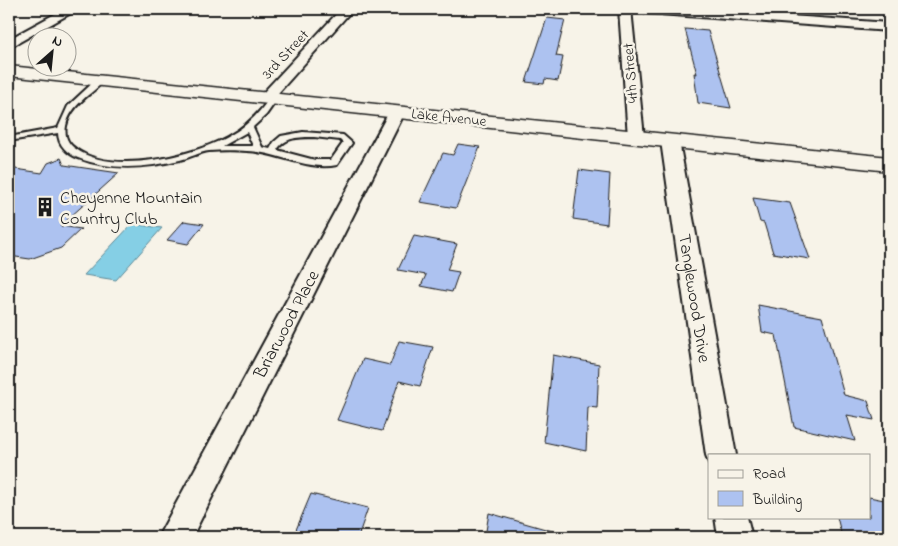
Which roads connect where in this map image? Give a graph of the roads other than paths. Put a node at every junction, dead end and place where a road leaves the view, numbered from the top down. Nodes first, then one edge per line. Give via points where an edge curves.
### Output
1 (72, 9) edge
2 (347, 9) edge
3 (624, 9) edge
4 (646, 9) edge
5 (803, 9) edge
6 (811, 21) junction
7 (889, 27) edge
8 (9, 44) edge
9 (9, 71) edge
10 (101, 80) junction
11 (270, 98) junction
12 (397, 112) junction
13 (249, 127) junction
14 (61, 130) junction
15 (636, 137) junction
16 (9, 139) edge
17 (670, 141) junction
18 (206, 149) junction
19 (259, 149) junction
20 (272, 152) junction
21 (889, 164) edge
22 (721, 454) edge
23 (731, 518) edge
24 (175, 537) edge
25 (734, 537) edge

1 - 8 street
2 - 11 street, 3rd Street
3 - 15 street, 4th Street
4 - 6 street
5 - 6 street
6 - 7 street
9 - 10 main road, Lake Avenue
10 - 11 main road, Lake Avenue
10 - 14 lane via 68,112
11 - 12 main road, Lake Avenue
11 - 13 lane via 266,111
12 - 15 main road, Lake Avenue
12 - 24 street, Briarwood Place
13 - 18 lane
13 - 19 lane
14 - 16 lane
14 - 18 lane via 62,142 67,148 100,162 144,163
15 - 17 main road, Lake Avenue
17 - 21 main road, Lake Avenue
17 - 22 street, Tanglewood Drive
18 - 19 lane
19 - 20 lane
20 - 20 lane via 325,164 334,163 348,143 343,138 296,134 287,137
23 - 25 street

